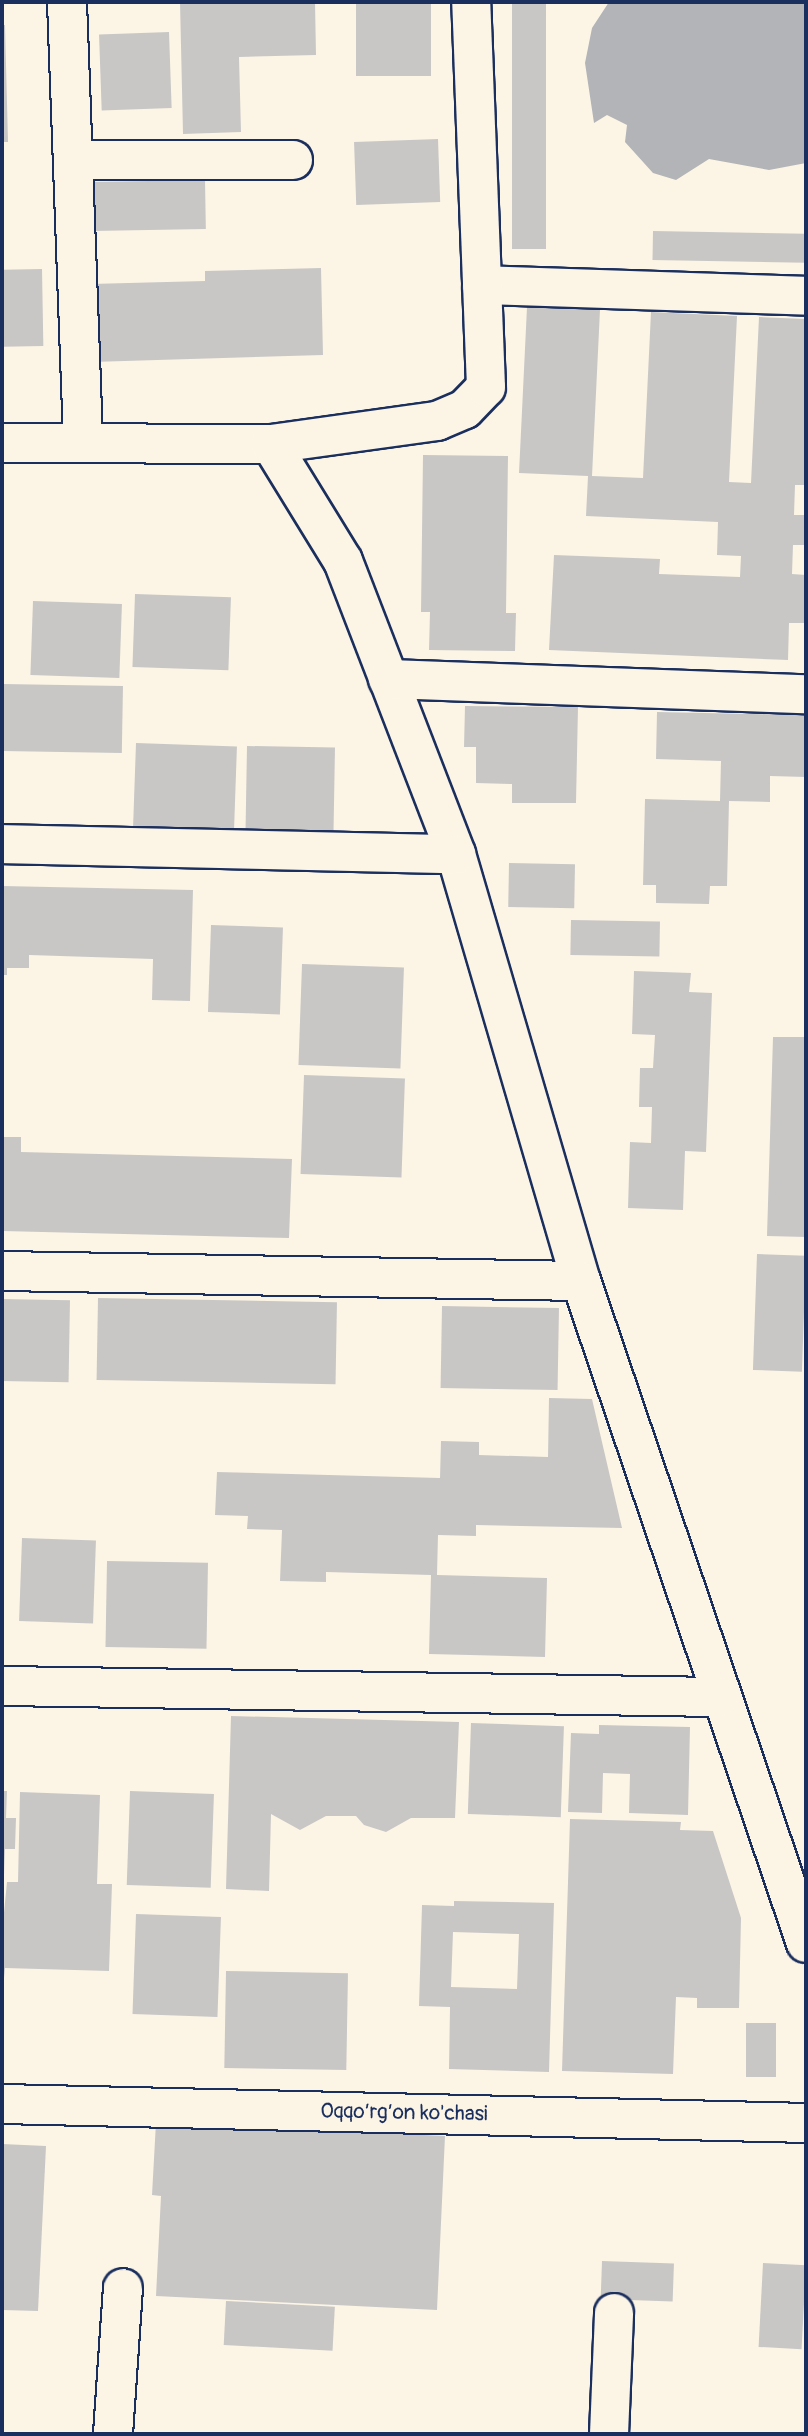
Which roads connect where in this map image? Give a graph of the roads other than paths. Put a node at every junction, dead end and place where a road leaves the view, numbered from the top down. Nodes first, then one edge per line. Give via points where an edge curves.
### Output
1 (67, 2) edge
2 (471, 2) edge
3 (73, 160) junction
4 (293, 160) dead end
5 (482, 285) junction
6 (806, 296) edge
7 (83, 442) junction
8 (2, 443) edge
9 (271, 444) junction
10 (388, 679) junction
11 (806, 694) edge
12 (2, 844) edge
13 (456, 854) junction
14 (2, 1271) edge
15 (581, 1281) junction
16 (2, 1686) edge
17 (719, 1697) junction
18 (806, 1943) edge
19 (2, 2104) edge
20 (806, 2123) edge
21 (123, 2288) dead end
22 (614, 2313) dead end
23 (113, 2434) edge
24 (609, 2434) edge

1 - 3 street
2 - 5 street
3 - 4 street
3 - 7 street
5 - 6 street
5 - 9 street via 486,387 465,409 437,421
7 - 8 street
7 - 9 street
9 - 10 street via 343,561
10 - 11 street
10 - 13 street
12 - 13 street
13 - 15 street
14 - 15 street
15 - 17 street
16 - 17 street
17 - 18 street
19 - 20 street, Oqqo’rg’on ko'chasi
21 - 23 street
22 - 24 street

